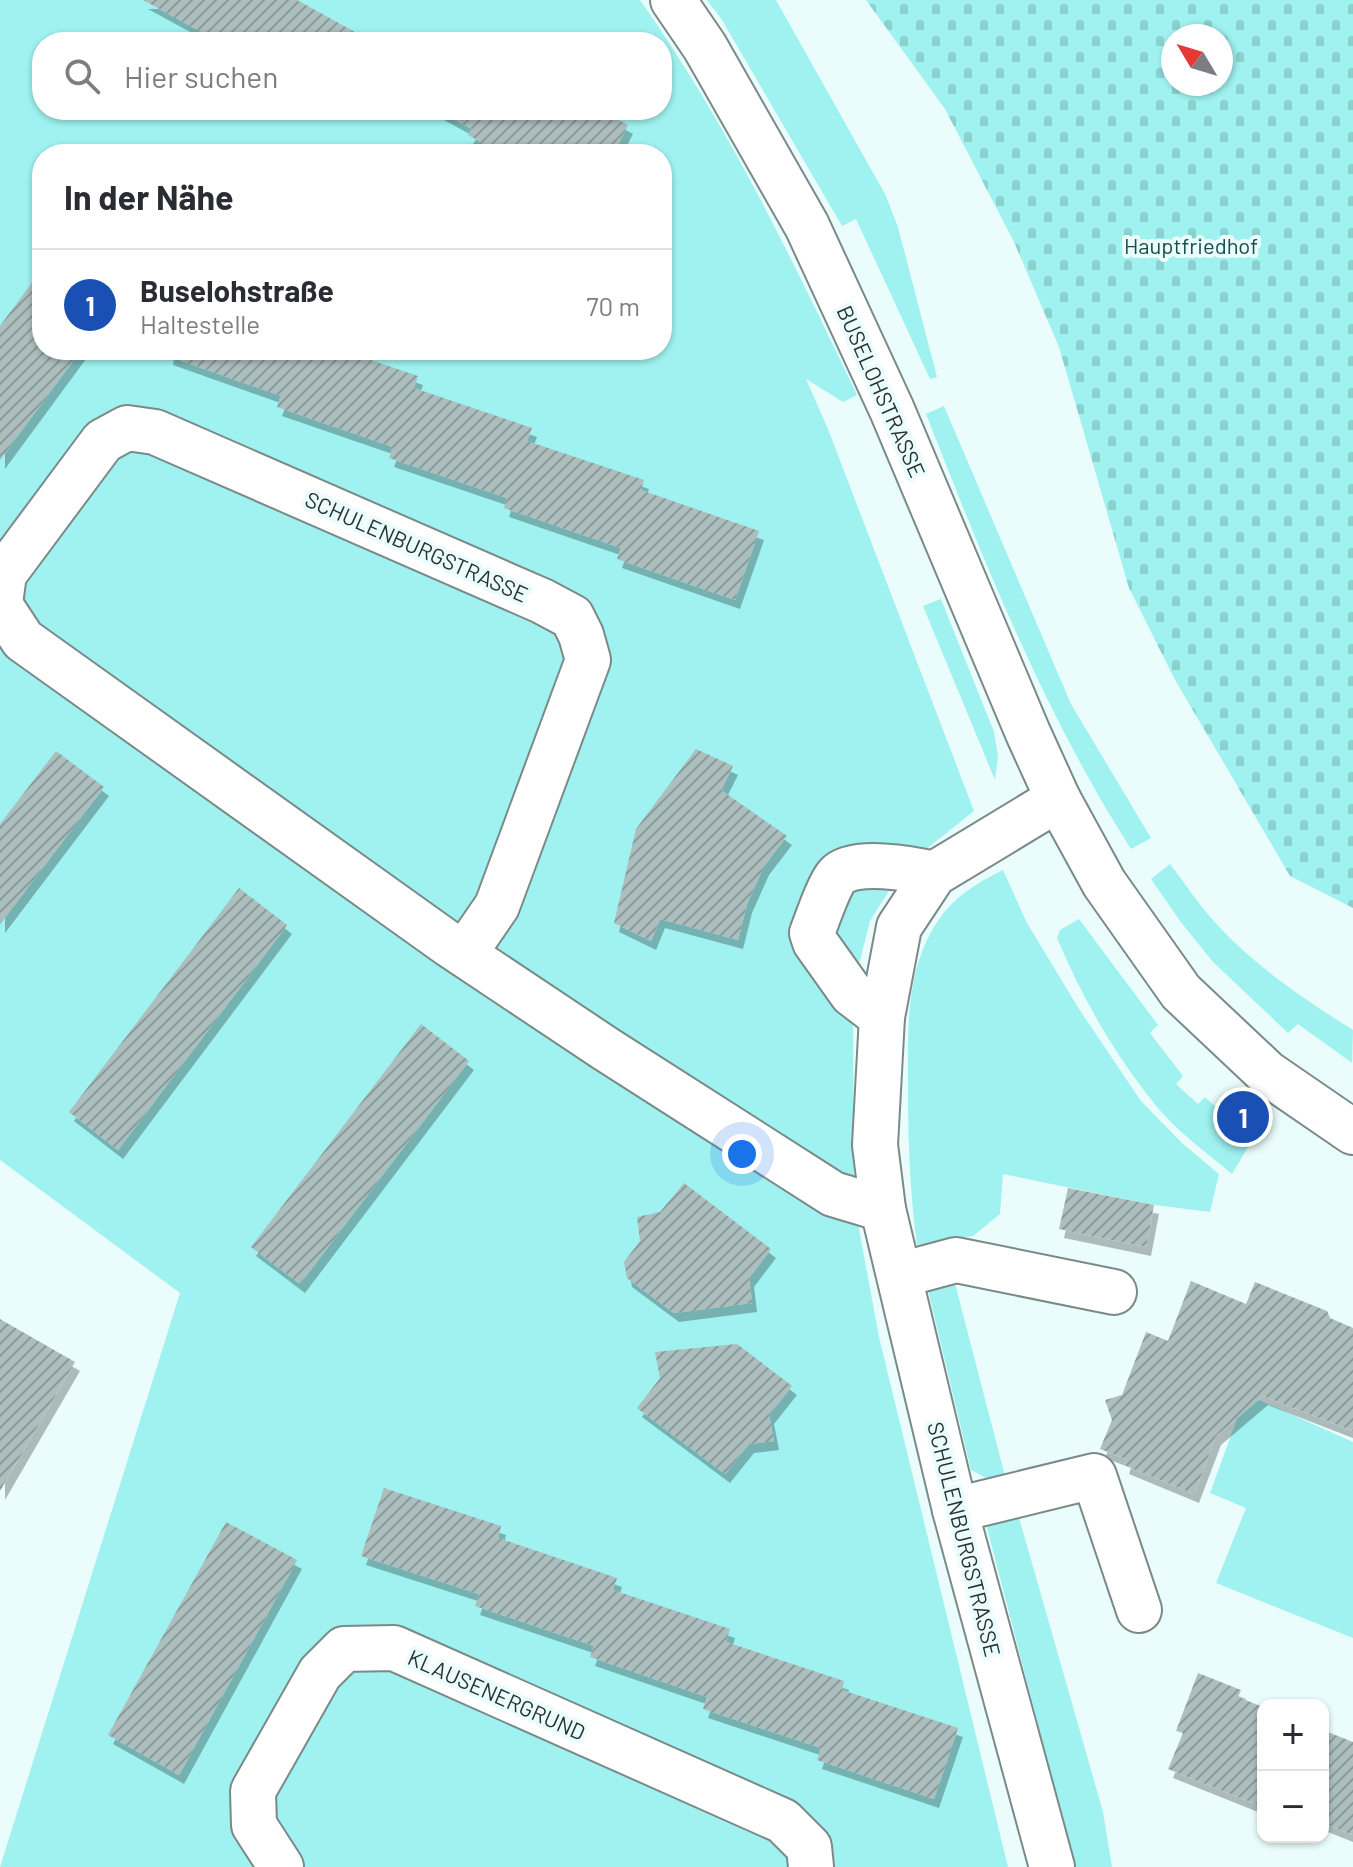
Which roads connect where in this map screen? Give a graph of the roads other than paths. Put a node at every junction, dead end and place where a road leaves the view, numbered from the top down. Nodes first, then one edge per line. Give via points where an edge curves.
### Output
1 (673, 0) edge
2 (0, 604) edge
3 (1058, 799) junction
4 (934, 874) junction
5 (464, 954) junction
6 (882, 1017) junction
7 (1353, 1132) edge
8 (883, 1209) junction
9 (900, 1275) junction
10 (1114, 1292) dead end
11 (955, 1510) junction
12 (1139, 1610) dead end
13 (281, 1867) edge
14 (811, 1867) edge
15 (1052, 1867) edge

1 - 3 street, BUSELOHSTRASSE via 807,226 892,410
2 - 5 street, SCHULENBURGSTRASSE via 23,640
2 - 5 street, SCHULENBURGSTRASSE via 4,574 103,441 127,428 155,432 572,617 588,660 497,906
3 - 4 street, SCHULENBURGSTRASSE
3 - 7 street, BUSELOHSTRASSE via 1104,883 1181,992 1267,1073
4 - 6 street, SCHULENBURGSTRASSE via 899,927
4 - 6 street via 904,867 849,868 837,876 812,933 852,994
5 - 8 street, SCHULENBURGSTRASSE via 833,1194
6 - 8 street, SCHULENBURGSTRASSE via 875,1145
8 - 9 street, SCHULENBURGSTRASSE
9 - 10 street via 956,1260
9 - 11 street, SCHULENBURGSTRASSE
11 - 12 street via 1094,1476
11 - 15 street, SCHULENBURGSTRASSE
13 - 14 street, KLAUSENERGRUND via 254,1825 253,1791 320,1673 344,1649 394,1648 783,1821 809,1847

